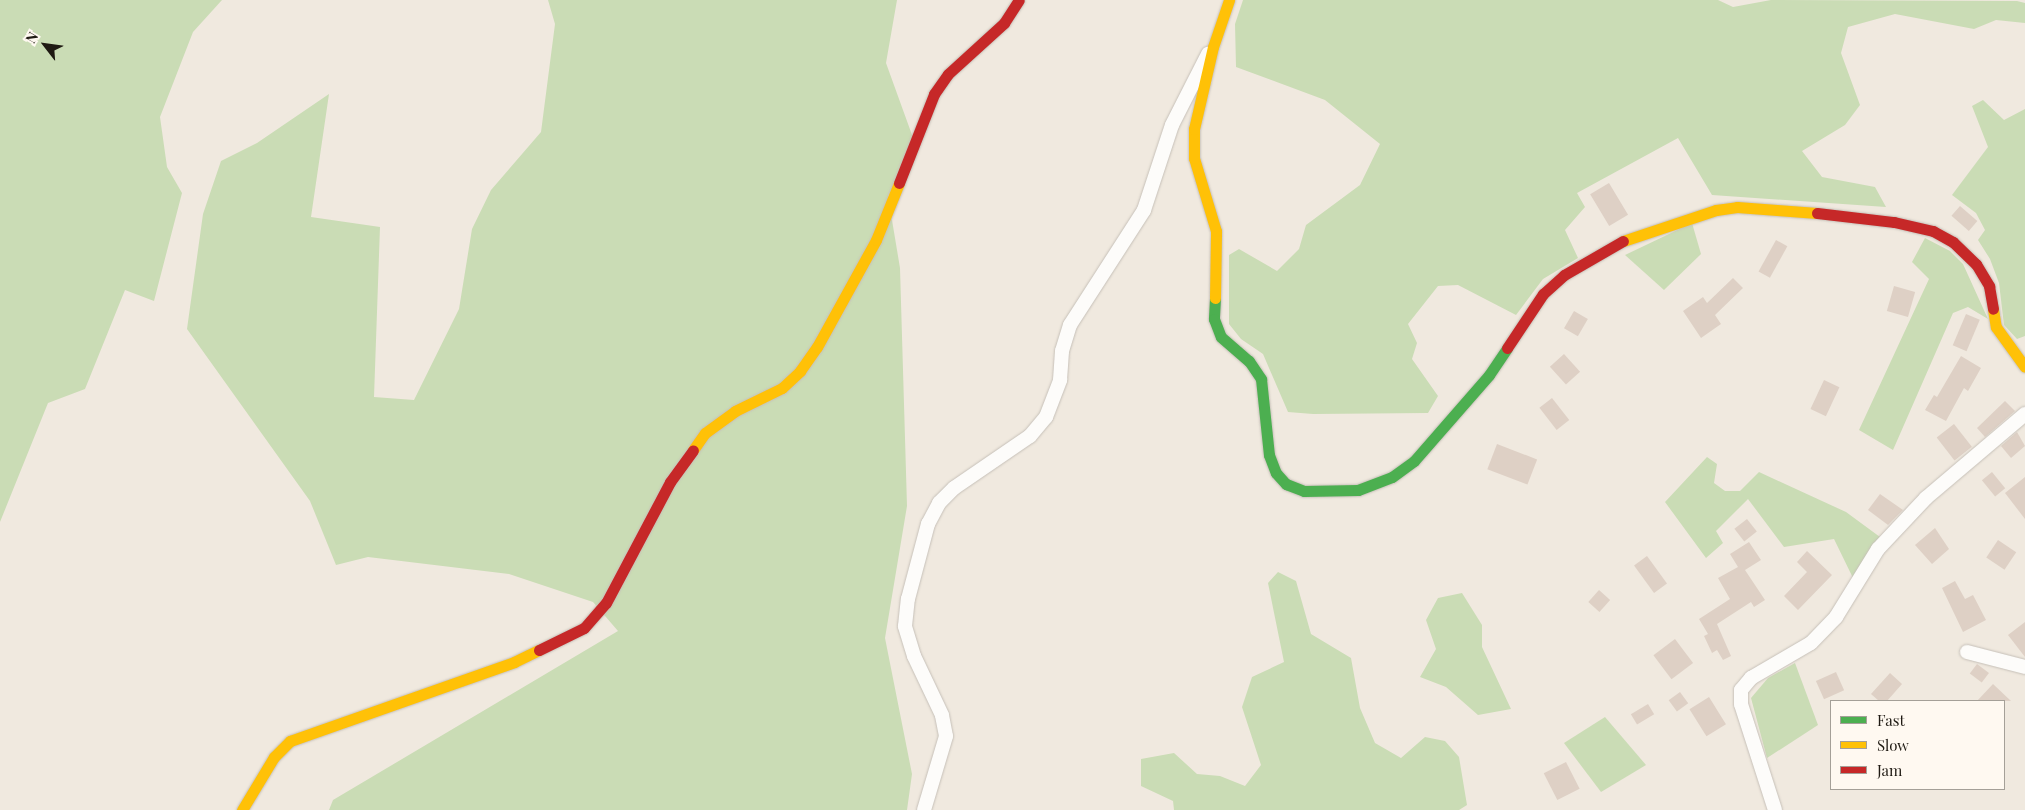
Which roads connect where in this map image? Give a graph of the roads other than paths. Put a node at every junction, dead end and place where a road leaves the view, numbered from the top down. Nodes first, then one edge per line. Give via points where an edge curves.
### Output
1 (1019, 0) edge
2 (1229, 0) edge
3 (1213, 47) junction
4 (2025, 367) edge
5 (2025, 414) edge
6 (1967, 652) dead end
7 (2025, 666) edge
8 (242, 810) edge
9 (924, 810) edge
10 (1775, 810) edge

1 - 8 street via 1004,23 948,74 934,94 876,240 806,363 782,388 735,411 705,433 670,482 606,602 584,628 514,662 290,741 274,757
2 - 3 street
3 - 4 street via 1194,129 1194,158 1216,231 1214,318 1221,337 1250,361 1261,380 1269,455 1276,473 1286,484 1304,491 1358,490 1392,477 1414,461 1489,375 1543,294 1564,275 1626,238 1716,210 1737,207 1824,214 1894,222 1933,231 1953,242 1976,264 1989,286 1996,327
3 - 9 street via 1172,125 1144,210 1070,325 1062,351 1060,380 1046,417 1030,436 954,488 939,503 928,524 908,599 905,626 914,656 942,715 946,736
5 - 10 street via 1926,498 1878,548 1836,617 1810,644 1751,678 1742,690 1741,704
6 - 7 street

